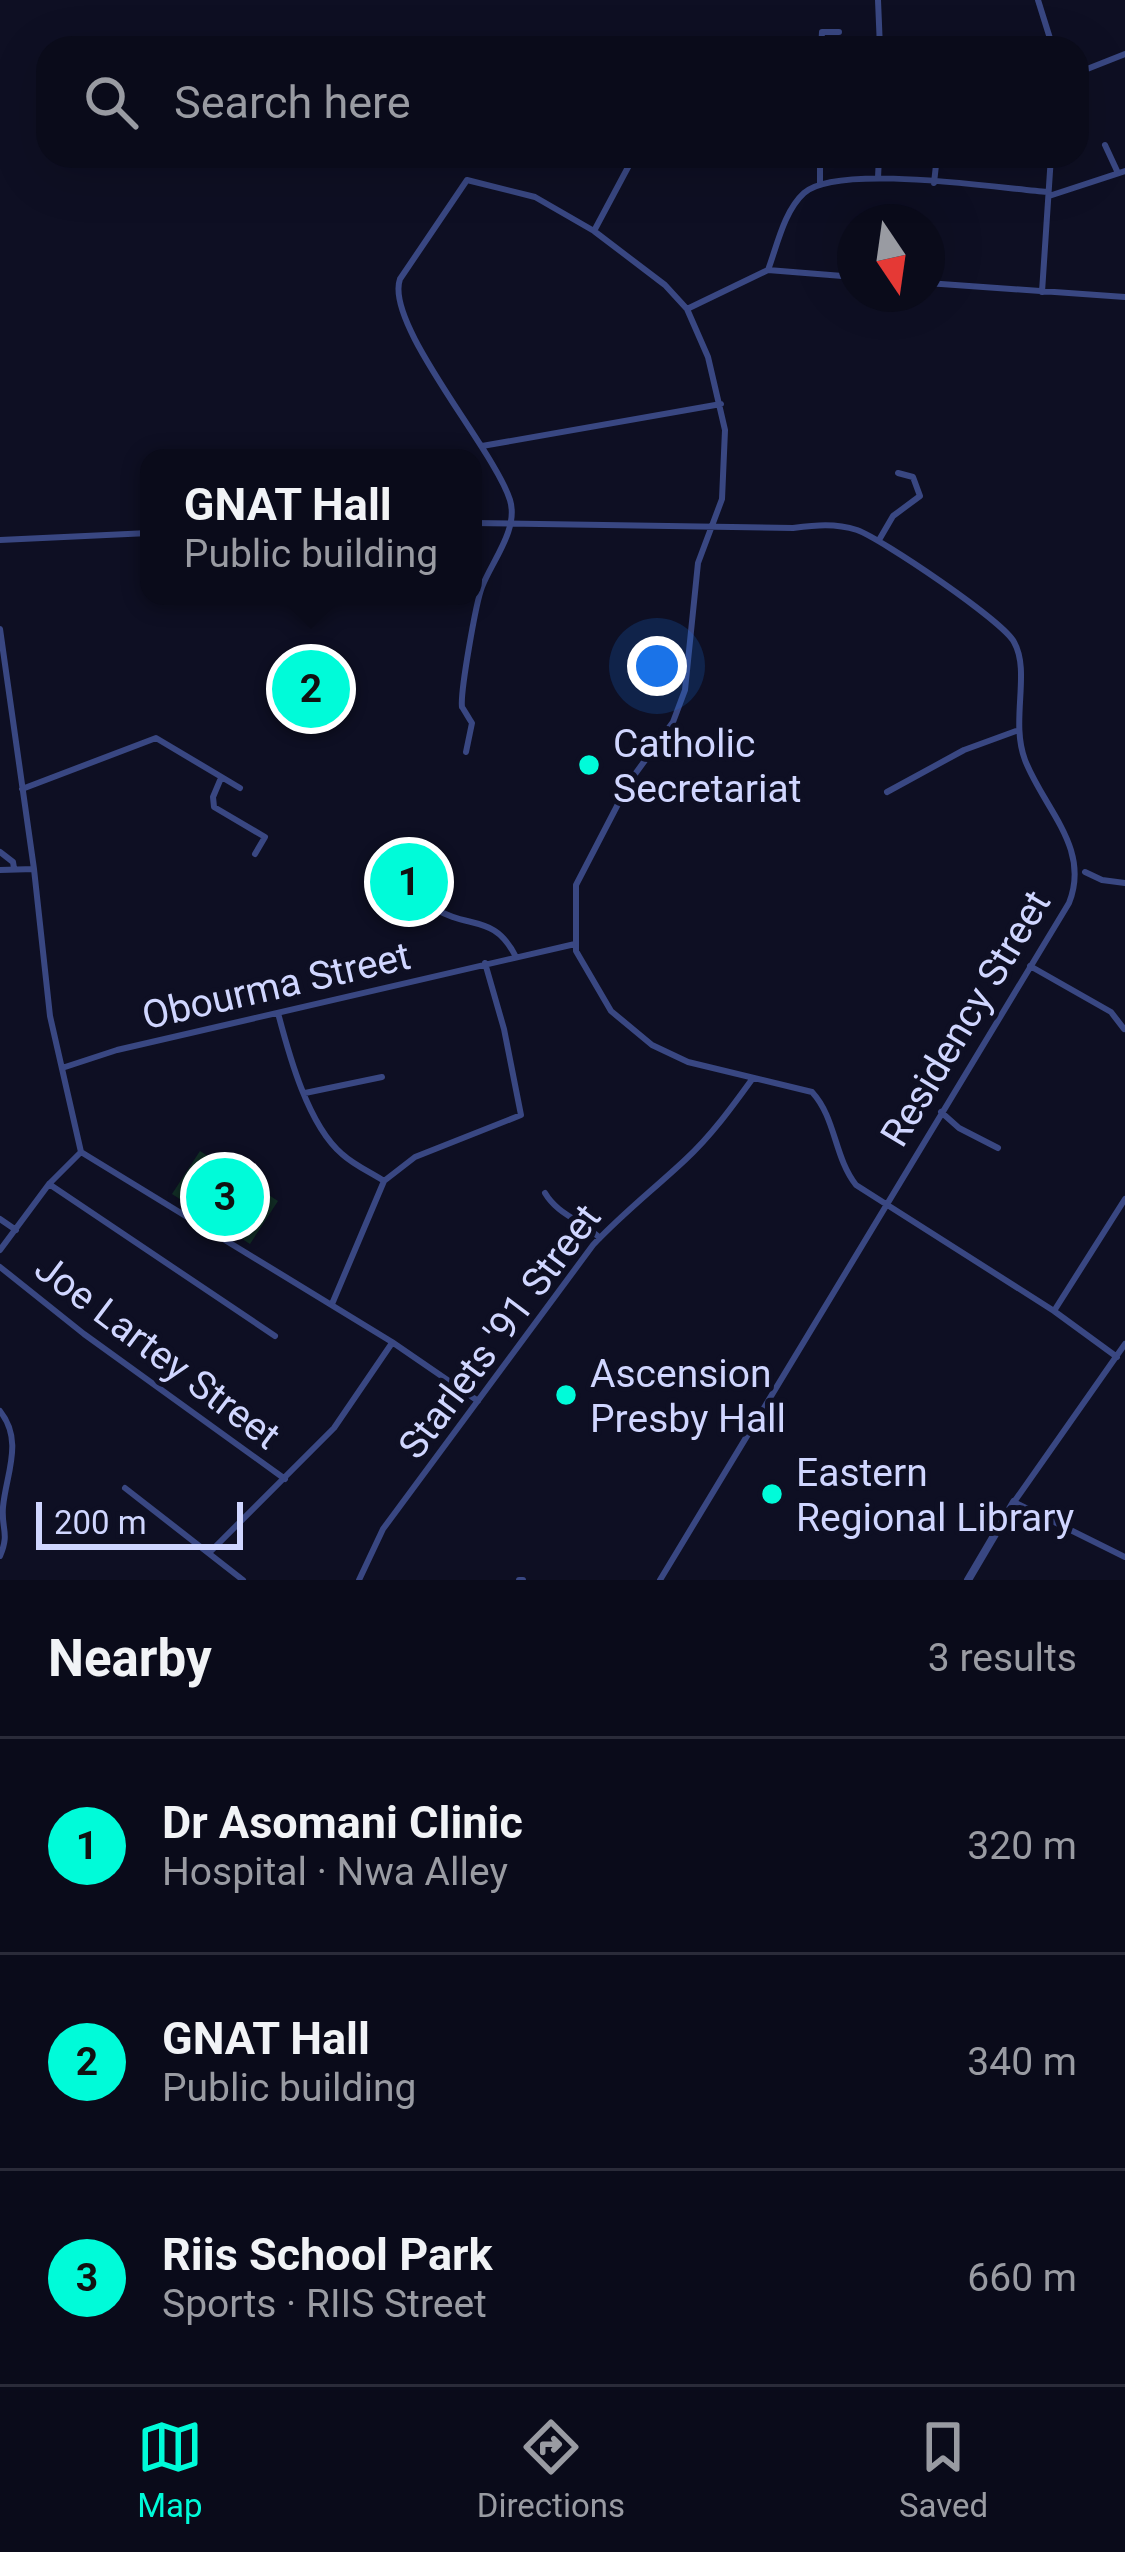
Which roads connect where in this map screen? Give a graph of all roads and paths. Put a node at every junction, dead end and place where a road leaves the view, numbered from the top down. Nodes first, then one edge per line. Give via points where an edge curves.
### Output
1 (878, 0) edge
2 (1038, 0) edge
3 (839, 32) dead end
4 (822, 36) edge
5 (880, 36) edge
6 (1049, 36) edge
7 (1125, 54) edge
8 (1089, 68) edge
9 (1105, 146) dead end
10 (628, 168) edge
11 (820, 168) edge
12 (878, 168) edge
13 (936, 168) edge
14 (1051, 168) edge
15 (1122, 172) edge
16 (878, 178) junction
17 (820, 183) junction
18 (934, 183) junction
19 (1048, 194) junction
20 (594, 231) junction
21 (768, 270) junction
22 (837, 276) edge
23 (945, 284) edge
24 (1042, 292) junction
25 (1125, 297) edge
26 (687, 310) junction
27 (721, 404) junction
28 (481, 446) junction
29 (898, 473) dead end
30 (512, 521) junction
31 (482, 523) edge
32 (713, 526) junction
33 (140, 532) edge
34 (0, 540) edge
35 (879, 541) junction
36 (482, 593) edge
37 (478, 605) edge
38 (0, 629) edge
39 (1016, 731) junction
40 (466, 752) dead end
41 (221, 778) junction
42 (240, 788) dead end
43 (22, 789) junction
44 (887, 792) dead end
45 (0, 852) edge
46 (255, 854) dead end
47 (14, 868) junction
48 (34, 869) junction
49 (0, 870) edge
50 (1085, 872) dead end
51 (1125, 884) edge
52 (434, 908) dead end
53 (575, 944) junction
54 (516, 957) junction
55 (485, 964) junction
56 (1030, 966) junction
57 (278, 1013) junction
58 (1124, 1029) edge
59 (62, 1068) junction
60 (382, 1077) dead end
61 (752, 1078) junction
62 (305, 1093) junction
63 (940, 1112) junction
64 (998, 1148) dead end
65 (82, 1152) junction
66 (384, 1181) junction
67 (49, 1184) junction
68 (545, 1193) dead end
69 (1125, 1199) edge
70 (885, 1202) junction
71 (0, 1219) edge
72 (16, 1230) junction
73 (600, 1238) junction
74 (0, 1250) edge
75 (0, 1267) edge
76 (332, 1304) junction
77 (1054, 1311) junction
78 (274, 1336) dead end
79 (392, 1342) junction
80 (1125, 1344) edge
81 (1117, 1357) junction
82 (478, 1401) junction
83 (0, 1411) edge
84 (285, 1478) junction
85 (125, 1488) dead end
86 (1014, 1502) junction
87 (210, 1552) junction
88 (0, 1556) edge
89 (1125, 1558) edge
90 (243, 1580) edge
91 (359, 1580) edge
92 (660, 1580) edge
93 (968, 1580) edge

1 - 5 street
2 - 6 street
3 - 4 street
7 - 8 street
9 - 15 street
10 - 20 street
11 - 17 street
12 - 16 street
13 - 18 street
14 - 19 street
15 - 19 street
16 - 17 street
16 - 18 street
17 - 21 street via 789,215
18 - 19 street
19 - 24 street
20 - 26 street
20 - 28 street via 535,197 467,180 400,279 397,296 410,330
21 - 22 street
21 - 26 street
23 - 24 street
24 - 25 street
26 - 27 street
27 - 28 street
27 - 32 street via 722,499
28 - 30 street via 509,498
29 - 35 street via 913,477 920,496 893,516
30 - 31 street, Residency Street
30 - 32 street, Residency Street
30 - 36 street
32 - 35 street, Residency Street via 827,524
32 - 53 street via 696,573 685,690 576,885
33 - 34 street
35 - 39 street, Residency Street via 1015,643
37 - 40 street via 462,707 472,723
38 - 43 street
39 - 44 street
39 - 56 street, Residency Street via 1071,844 1077,882
41 - 42 street
41 - 43 street via 155,738
41 - 46 street via 214,807 265,837
43 - 48 street
45 - 47 street
47 - 48 street
47 - 49 street
48 - 59 street
50 - 51 street
52 - 54 street via 491,926
53 - 54 street, Obourma Street
53 - 61 street via 611,1011 652,1045
54 - 55 street, Obourma Street
55 - 57 street, Obourma Street
55 - 66 street via 521,1115 415,1157
56 - 58 street via 1111,1012
56 - 63 street, Residency Street
57 - 59 street, Obourma Street
57 - 62 street
59 - 65 street
60 - 62 street
61 - 70 street via 817,1096 843,1169
61 - 73 street, Starlets '91 Street via 687,1159
62 - 66 street via 329,1140
63 - 64 street
63 - 70 street, Residency Street
65 - 67 street
65 - 76 street
66 - 76 street
67 - 72 street
67 - 78 street
68 - 73 street via 555,1210
69 - 77 street
70 - 77 street
70 - 92 street, Residency Street
71 - 72 street
72 - 74 street
73 - 82 street, Starlets '91 Street
75 - 84 street, Joe Lartey Street
76 - 79 street
77 - 81 street
79 - 82 street
79 - 84 street via 334,1428
80 - 81 street
81 - 86 street
82 - 91 street, Starlets '91 Street via 383,1529
83 - 88 street via 9,1424 13,1472
84 - 87 street
85 - 87 street
86 - 89 street
86 - 93 street
87 - 90 street

